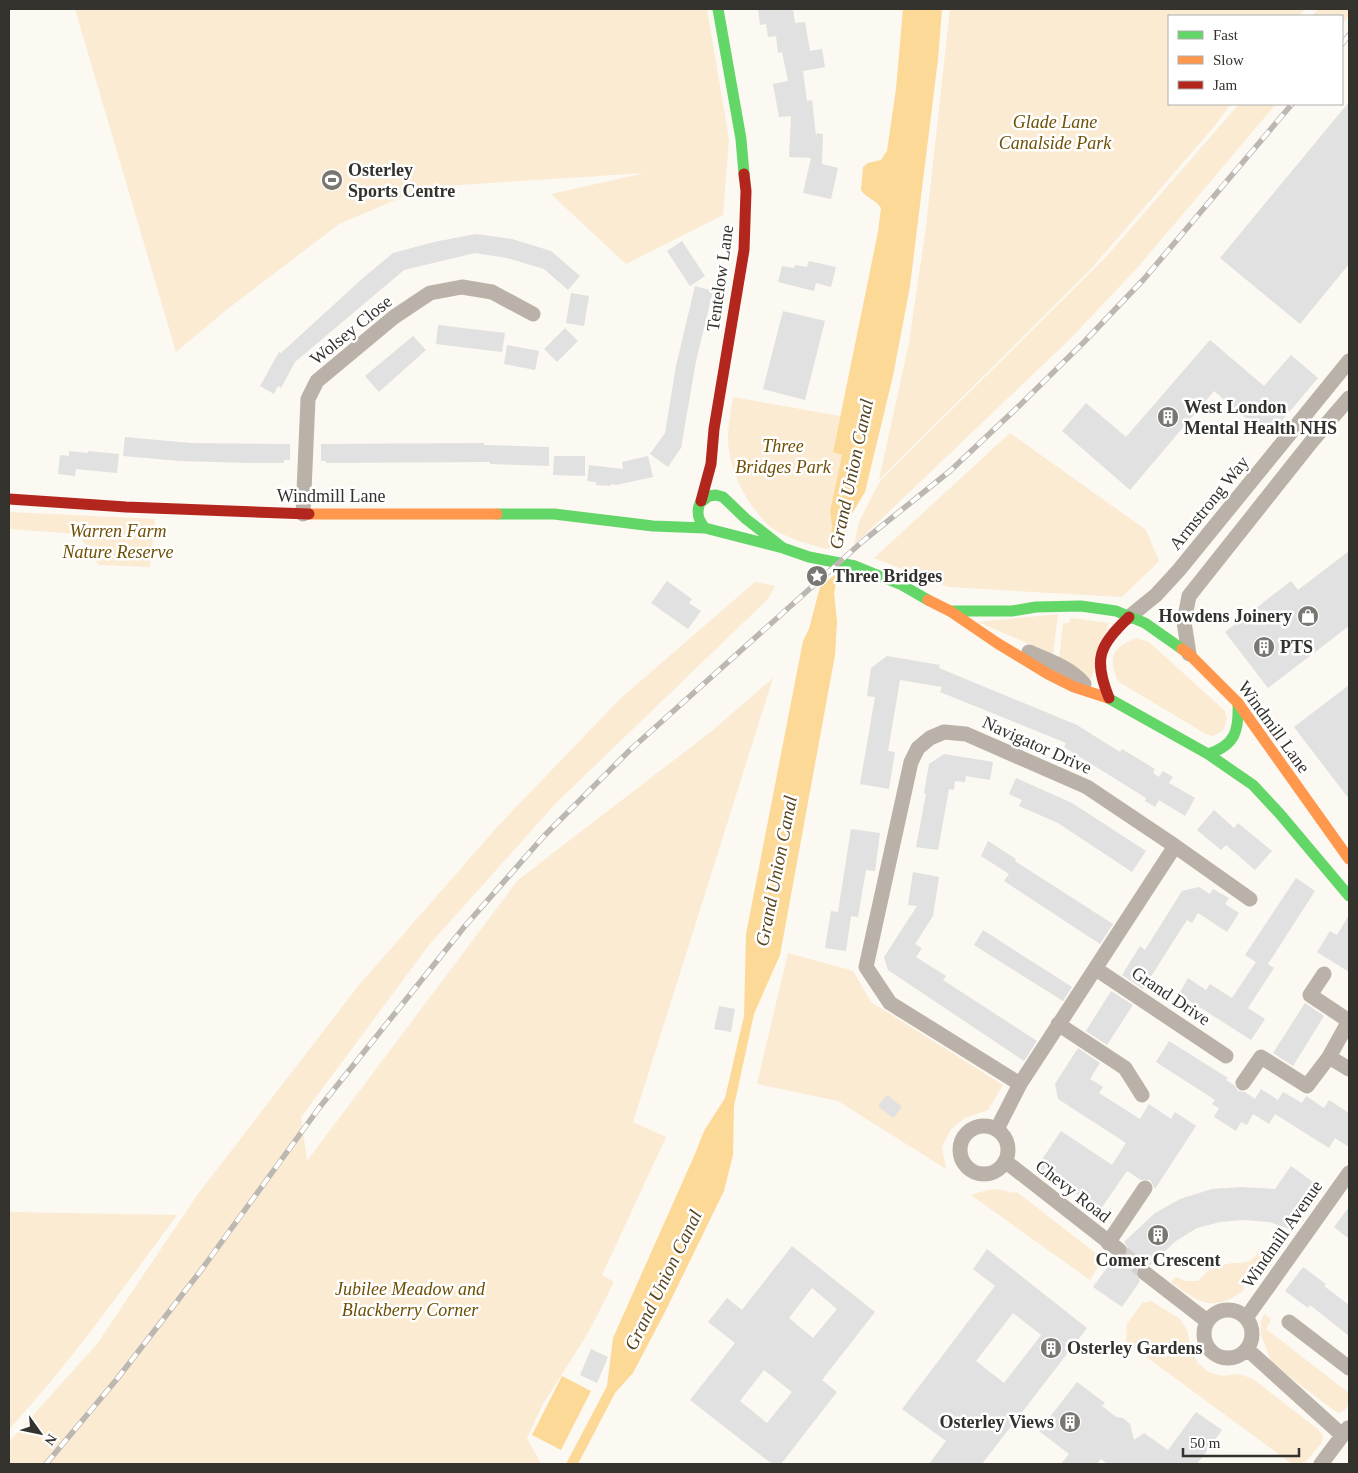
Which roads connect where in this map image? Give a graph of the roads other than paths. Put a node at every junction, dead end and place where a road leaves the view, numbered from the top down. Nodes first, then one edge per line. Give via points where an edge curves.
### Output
1 (718, 9) edge
2 (533, 314) dead end
3 (1349, 361) edge
4 (1349, 398) edge
5 (711, 464) junction
6 (9, 499) edge
7 (726, 500) junction
8 (691, 510) junction
9 (304, 514) junction
10 (653, 526) junction
11 (710, 529) junction
12 (783, 548) junction
13 (950, 611) junction
14 (1129, 617) junction
15 (997, 643) joint
16 (1189, 654) junction
17 (1090, 692) joint
18 (1109, 698) junction
19 (1238, 703) junction
20 (1208, 754) junction
21 (1176, 846) junction
22 (1349, 859) edge
23 (1349, 896) edge
24 (1250, 899) dead end
25 (1096, 968) junction
26 (1324, 974) dead end
27 (1058, 1024) junction
28 (1226, 1056) dead end
29 (1330, 1057) junction
30 (1349, 1069) edge
31 (1243, 1083) dead end
32 (1020, 1084) junction
33 (1142, 1095) dead end
34 (997, 1129) junction
35 (1005, 1161) junction
36 (1349, 1173) edge
37 (1145, 1188) dead end
38 (1145, 1273) tunnel mouth
39 (1246, 1318) junction
40 (1207, 1321) junction
41 (1289, 1322) dead end
42 (1247, 1349) junction
43 (1349, 1368) edge
44 (1346, 1431) edge
45 (1321, 1464) edge

1 - 5 main road, Tentelow Lane via 734,92 746,191 744,250
2 - 9 street, Wolsey Close via 492,292 462,286 430,293 394,316 318,381 308,399
3 - 14 street, Armstrong Way via 1179,570
4 - 16 street via 1189,596 1184,622
5 - 7 main road, Tentelow Lane
5 - 8 main road, Tentelow Lane
6 - 9 main road, Windmill Lane
7 - 8 main road via 709,496
7 - 11 main road via 732,512 730,520 723,528
7 - 12 main road, Windmill Lane
8 - 10 main road, Windmill Lane
8 - 11 main road
9 - 10 main road, Windmill Lane via 554,514
10 - 11 main road, Windmill Lane
11 - 12 main road, Windmill Lane
12 - 13 main road, Windmill Lane via 855,566 902,585
13 - 14 main road, Windmill Lane via 998,612 1081,606 1108,609
13 - 15 main road, Windmill Lane
14 - 16 main road, Windmill Lane via 1145,623
14 - 18 main road via 1111,634 1102,649 1103,684
15 - 17 street via 1017,646 1053,662 1078,677
16 - 19 main road, Windmill Lane
17 - 18 main road
18 - 20 main road
19 - 20 main road via 1239,721 1234,737 1228,746
19 - 22 main road, Windmill Lane
20 - 23 main road via 1253,785
21 - 24 street, Navigator Drive
21 - 25 street
21 - 32 street, Navigator Drive via 1087,787 966,734 944,732 918,748 910,762 866,967 890,1003
25 - 27 street
25 - 28 street, Grand Drive
26 - 29 street via 1310,995 1349,1020
27 - 32 street
27 - 33 street via 1125,1068
29 - 30 street
29 - 31 street via 1307,1086 1261,1057
32 - 34 street
34 - 35 street via 1008,1144
34 - 35 street via 979,1126 968,1132 962,1141 962,1157 970,1169 985,1174 997,1170
35 - 37 street, Chevy Road via 1114,1247
36 - 39 street, Windmill Avenue
38 - 40 street
39 - 40 street via 1240,1313 1223,1310
39 - 42 street via 1252,1332
40 - 42 street via 1203,1337 1213,1354 1228,1359
41 - 43 street
42 - 44 street
44 - 45 street

